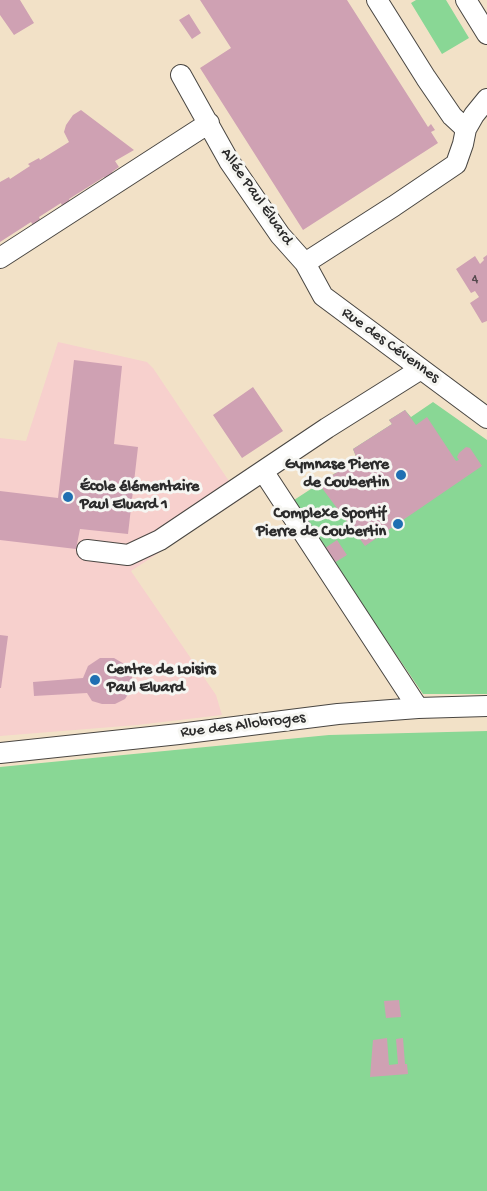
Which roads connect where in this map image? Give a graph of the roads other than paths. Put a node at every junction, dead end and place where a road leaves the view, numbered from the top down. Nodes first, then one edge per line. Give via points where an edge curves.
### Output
1 (377, 0) edge
2 (466, 0) edge
3 (487, 34) edge
4 (181, 75) dead end
5 (487, 99) edge
6 (209, 123) junction
7 (466, 129) junction
8 (0, 258) edge
9 (305, 263) junction
10 (421, 369) junction
11 (487, 418) edge
12 (263, 471) junction
13 (87, 550) dead end
14 (487, 706) edge
15 (418, 708) junction
16 (0, 753) edge

1 - 7 street via 452,116
2 - 3 street
4 - 6 street, Allée Paul Éluard
5 - 7 street
6 - 8 street
6 - 9 street, Allée Paul Éluard via 280,235
7 - 9 street via 456,164
9 - 10 street, Rue des Cévennes via 322,296
10 - 11 street, Rue des Cévennes
10 - 12 street
12 - 13 street via 160,540 128,555
12 - 15 street
14 - 15 street, Rue des Allobroges
15 - 16 street, Rue des Allobroges

